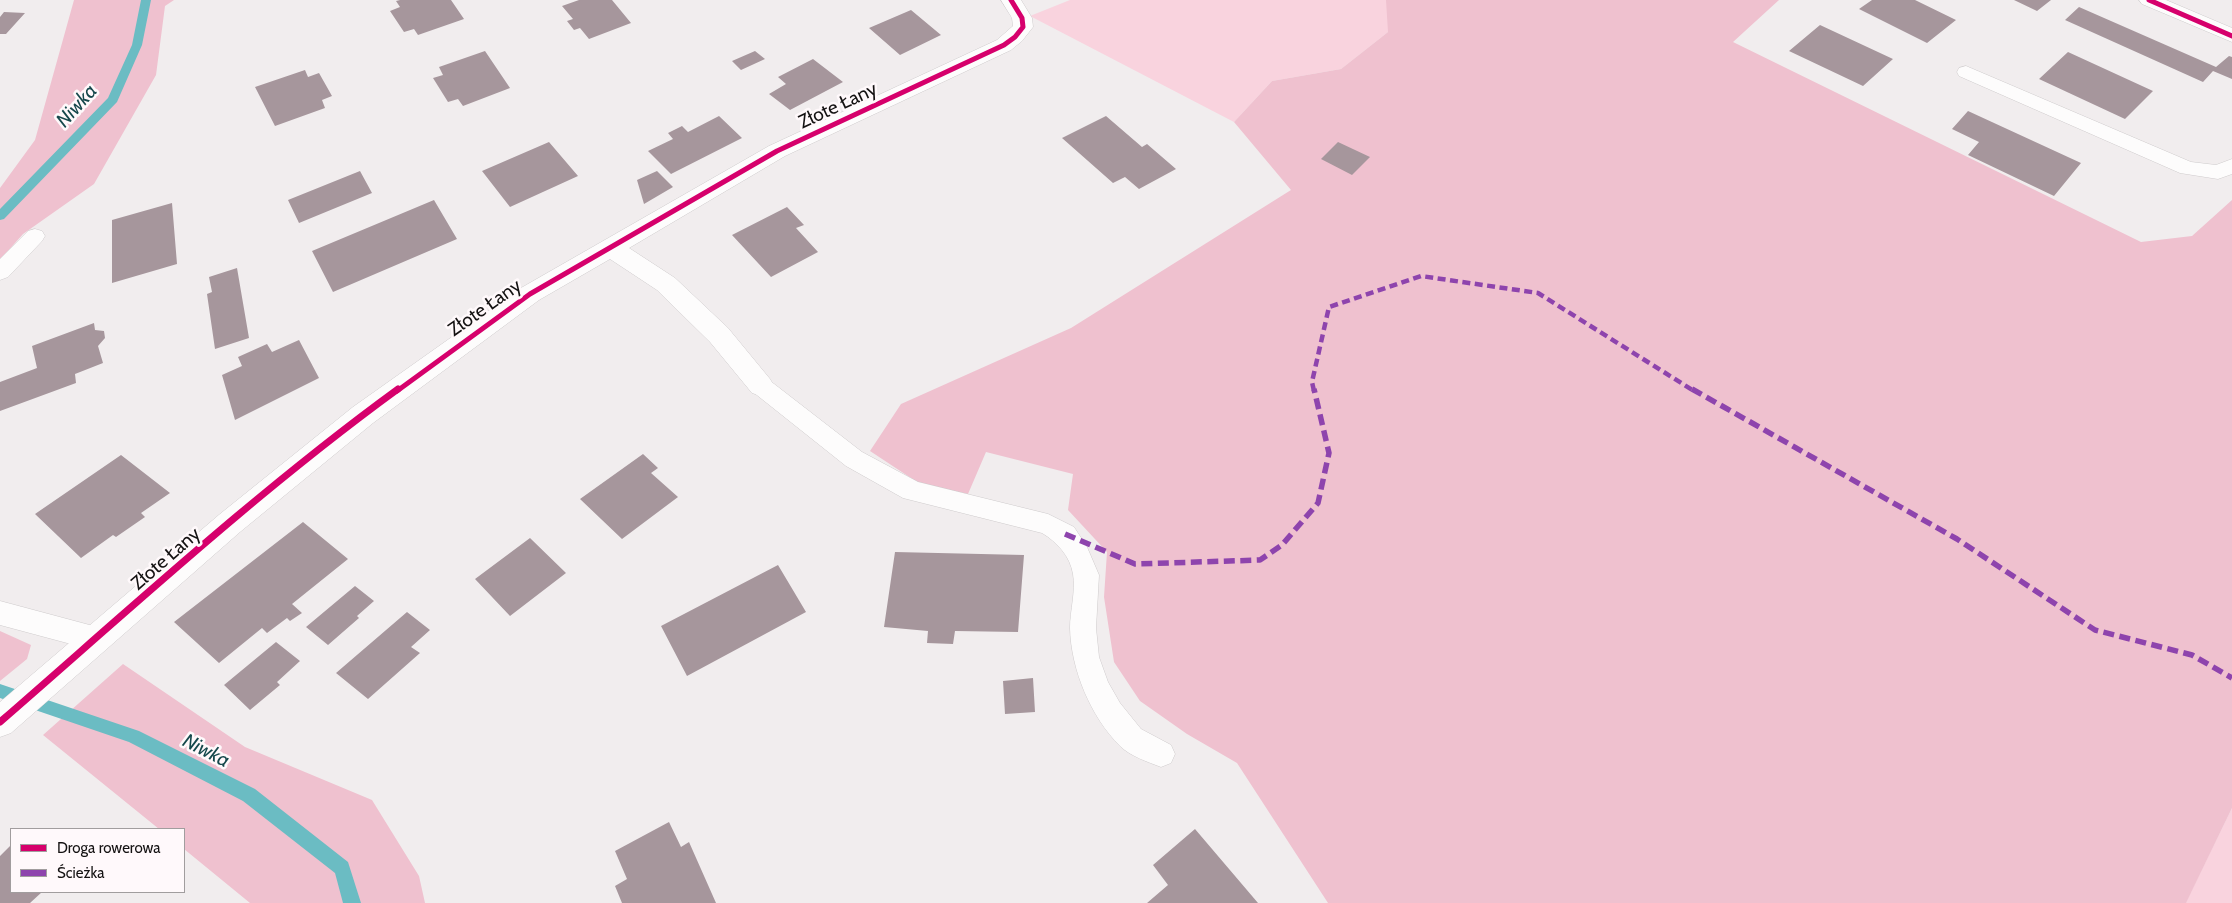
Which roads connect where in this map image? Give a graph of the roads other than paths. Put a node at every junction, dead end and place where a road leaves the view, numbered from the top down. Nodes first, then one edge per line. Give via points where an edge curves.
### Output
1 (1012, 0) edge
2 (2149, 0) edge
3 (2232, 36) edge
4 (1966, 72) dead end
5 (2232, 166) edge
6 (35, 236) dead end
7 (610, 247) junction
8 (0, 272) edge
9 (761, 386) joint
10 (0, 613) edge
11 (97, 639) junction
12 (0, 722) edge
13 (1161, 754) dead end

1 - 7 street, Złote Łany via 1023,27 1004,45 776,151
2 - 3 street
4 - 5 lane via 2187,168 2218,172
6 - 8 lane
7 - 9 street via 666,284 719,335
7 - 11 street, Złote Łany via 530,294 363,415 230,523
9 - 13 lane via 854,459 912,492 1048,524 1065,534 1086,575 1083,628 1086,657 1096,686 1110,712 1131,738
10 - 11 lane
11 - 12 street, Złote Łany

